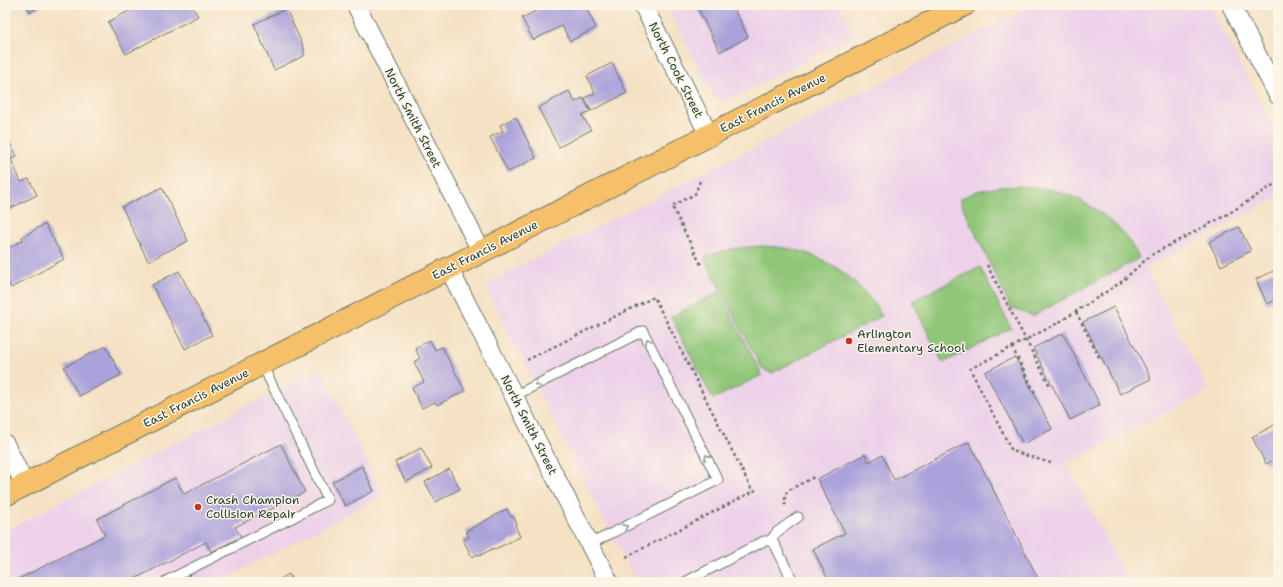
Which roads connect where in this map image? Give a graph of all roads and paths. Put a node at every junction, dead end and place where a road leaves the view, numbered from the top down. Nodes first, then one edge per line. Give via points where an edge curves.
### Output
1 (356, 5) edge
2 (643, 5) edge
3 (964, 5) edge
4 (1231, 5) edge
5 (1278, 94) edge
6 (709, 135) junction
7 (700, 181) dead end
8 (1278, 182) edge
9 (481, 251) junction
10 (987, 265) dead end
11 (702, 268) dead end
12 (449, 269) junction
13 (1076, 311) junction
14 (1026, 339) junction
15 (1012, 347) junction
16 (1102, 358) dead end
17 (262, 364) junction
18 (1052, 386) dead end
19 (1034, 394) dead end
20 (514, 396) junction
21 (5, 444) edge
22 (1051, 463) dead end
23 (816, 476) dead end
24 (25, 485) junction
25 (756, 490) dead end
26 (5, 495) edge
27 (798, 517) joint
28 (770, 541) junction
29 (590, 544) junction
30 (626, 557) dead end
31 (166, 582) edge
32 (609, 582) edge
33 (685, 582) edge
34 (793, 582) edge

1 - 9 street, North Smith Street
2 - 6 street, North Cook Street
3 - 6 main road, East Francis Avenue
4 - 5 street
6 - 9 main road, East Francis Avenue
7 - 11 path via 695,194 672,206
8 - 13 path via 1228,214 1151,255 1120,283
9 - 12 main road, East Francis Avenue
10 - 14 path
12 - 17 main road, East Francis Avenue
12 - 20 street, North Smith Street
13 - 14 path
13 - 16 path via 1100,359
14 - 15 path
14 - 18 path
15 - 19 path
15 - 22 path via 970,369 1012,451
17 - 24 main road, East Francis Avenue
17 - 31 lane via 328,500
20 - 29 street, North Smith Street
29 -> 20 lane via 718,480 643,331
21 - 24 street
23 - 27 path via 787,491 784,503
24 - 26 main road, East Francis Avenue
25 - 30 path
27 - 28 lane via 777,532
28 - 33 lane via 764,541
28 - 34 lane via 775,545
29 - 32 street, North Smith Street

